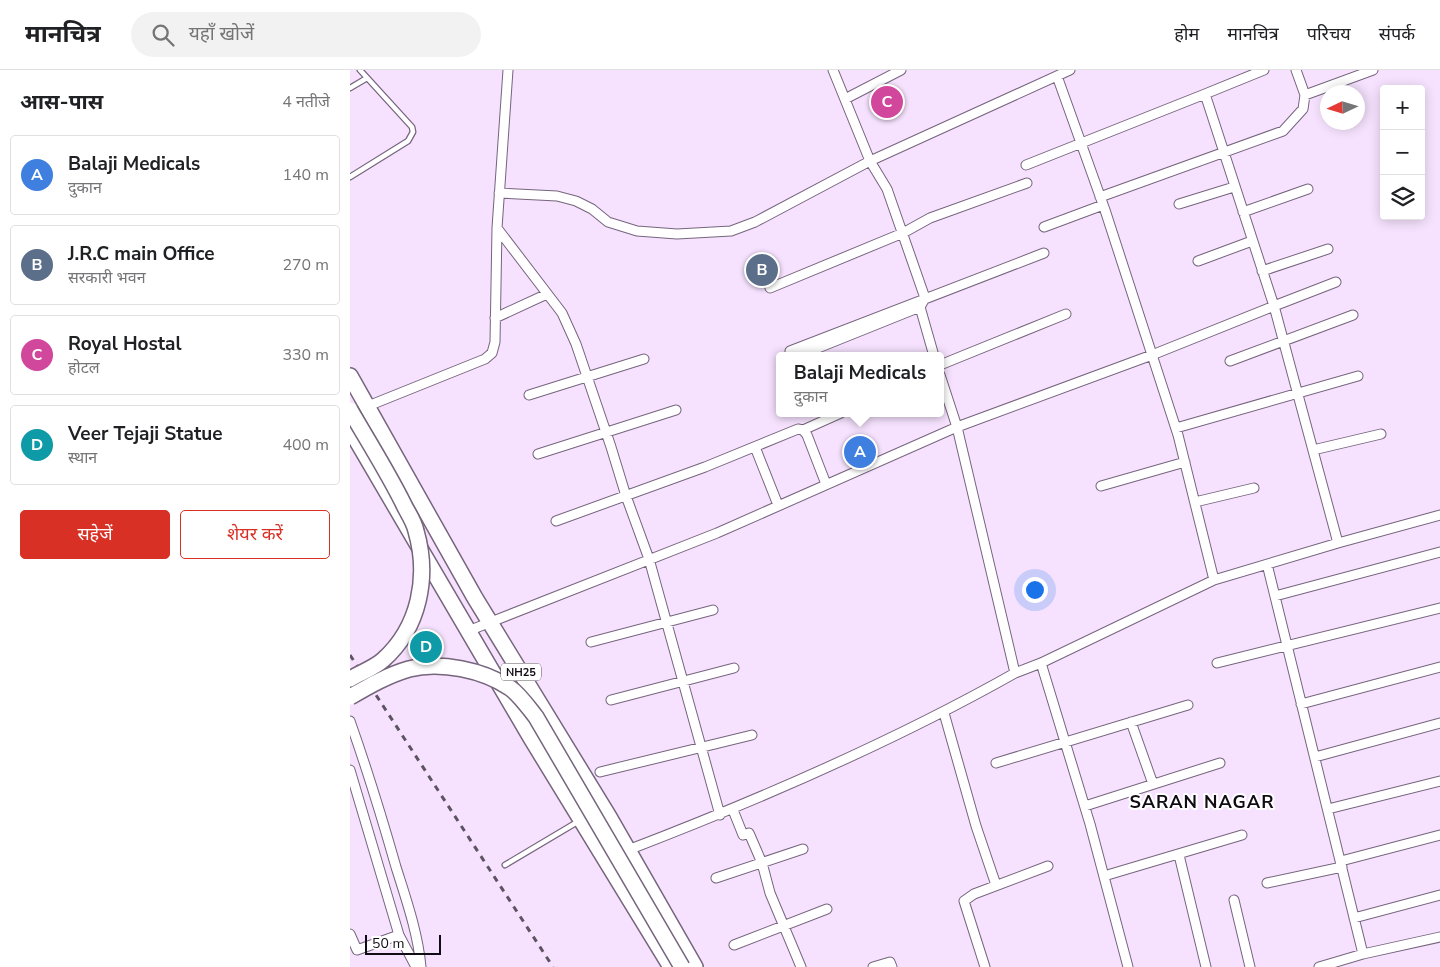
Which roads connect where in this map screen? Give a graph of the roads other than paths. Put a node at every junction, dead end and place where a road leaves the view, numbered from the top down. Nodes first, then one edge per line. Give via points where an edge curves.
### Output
1 (360, 70) edge
2 (508, 70) edge
3 (833, 70) edge
4 (901, 70) edge
5 (1070, 70) edge
6 (1264, 70) edge
7 (1296, 70) edge
8 (1373, 70) edge
9 (1057, 76) junction
10 (367, 78) junction
11 (350, 88) edge
12 (1205, 94) junction
13 (1305, 95) junction
14 (845, 99) junction
15 (1081, 144) junction
16 (1223, 152) junction
17 (870, 161) junction
18 (1026, 165) dead end
19 (350, 177) edge
20 (1028, 183) dead end
21 (1234, 186) junction
22 (1308, 189) dead end
23 (499, 193) junction
24 (1101, 201) junction
25 (1178, 204) dead end
26 (1243, 212) junction
27 (1044, 227) dead end
28 (497, 228) junction
29 (903, 235) junction
30 (1252, 241) junction
31 (1328, 249) dead end
32 (1044, 252) dead end
33 (1198, 261) dead end
34 (1262, 271) junction
35 (1336, 282) dead end
36 (771, 290) dead end
37 (547, 294) junction
38 (925, 298) junction
39 (1274, 306) junction
40 (920, 307) junction
41 (1066, 314) dead end
42 (1353, 316) dead end
43 (495, 318) junction
44 (1283, 342) junction
45 (796, 352) edge
46 (797, 352) edge
47 (933, 352) edge
48 (1152, 355) junction
49 (644, 359) dead end
50 (1230, 361) dead end
51 (944, 363) edge
52 (350, 376) edge
53 (1358, 376) dead end
54 (587, 377) junction
55 (944, 387) edge
56 (1298, 394) junction
57 (529, 395) dead end
58 (368, 406) junction
59 (350, 410) edge
60 (676, 410) dead end
61 (832, 417) edge
62 (957, 427) junction
63 (1176, 428) junction
64 (350, 429) edge
65 (804, 430) junction
66 (606, 433) junction
67 (1381, 434) dead end
68 (755, 447) junction
69 (1313, 450) junction
70 (538, 454) dead end
71 (1185, 462) junction
72 (826, 484) junction
73 (1101, 486) dead end
74 (1254, 488) dead end
75 (626, 496) junction
76 (1195, 502) junction
77 (778, 506) junction
78 (1440, 515) edge
79 (556, 521) dead end
80 (1338, 543) junction
81 (1440, 552) edge
82 (649, 559) junction
83 (1267, 564) junction
84 (1214, 580) junction
85 (1275, 596) junction
86 (1440, 608) edge
87 (713, 610) dead end
88 (668, 621) junction
89 (490, 622) junction
90 (468, 631) junction
91 (591, 642) dead end
92 (1287, 645) junction
93 (1041, 663) junction
94 (1217, 663) dead end
95 (1440, 667) edge
96 (734, 668) dead end
97 (1015, 673) junction
98 (350, 679) edge
99 (684, 681) junction
100 (350, 697) edge
101 (611, 700) dead end
102 (1301, 704) junction
103 (1188, 705) dead end
104 (944, 713) junction
105 (350, 721) edge
106 (1131, 722) junction
107 (1440, 723) edge
108 (752, 735) dead end
109 (1065, 741) junction
110 (701, 746) junction
111 (1315, 757) junction
112 (996, 763) dead end
113 (1220, 763) dead end
114 (350, 770) edge
115 (600, 772) dead end
116 (1440, 780) edge
117 (1153, 784) junction
118 (1085, 806) junction
119 (733, 810) junction
120 (1328, 810) junction
121 (720, 815) junction
122 (580, 820) junction
123 (1242, 835) dead end
124 (1440, 836) edge
125 (803, 849) dead end
126 (628, 850) junction
127 (1179, 855) junction
128 (762, 863) junction
129 (1342, 864) junction
130 (505, 865) dead end
131 (1048, 866) dead end
132 (1104, 876) junction
133 (716, 878) dead end
134 (1267, 883) dead end
135 (996, 885) junction
136 (1440, 895) edge
137 (1234, 900) dead end
138 (827, 910) dead end
139 (1354, 918) junction
140 (785, 925) junction
141 (350, 934) edge
142 (399, 935) junction
143 (1440, 937) edge
144 (734, 945) dead end
145 (353, 951) edge
146 (1363, 954) junction
147 (416, 967) edge
148 (422, 967) edge
149 (671, 967) edge
150 (682, 967) edge
151 (695, 967) edge
152 (801, 967) edge
153 (873, 967) edge
154 (892, 967) edge
155 (985, 967) edge
156 (1128, 967) edge
157 (1206, 967) edge
158 (1250, 967) edge
159 (1320, 967) edge

1 - 10 lane
2 - 23 street
3 - 14 street
4 - 14 street
5 - 9 street
6 - 12 street
7 - 13 street
8 - 13 street
9 - 15 street
9 - 17 street
10 - 11 lane
10 - 19 lane via 413,132 408,141
12 - 15 street
12 - 16 street
13 - 16 street via 1303,109 1283,131
14 - 17 street
15 - 18 street
15 - 24 street
16 - 21 street
16 - 24 street
17 - 23 street via 755,222 731,231 677,234 637,231 608,222 592,209 558,196
17 - 29 street via 887,189
20 - 29 street via 930,218
21 - 25 street
21 - 26 street
22 - 26 street
23 - 28 street
24 - 27 street
24 - 48 street
26 - 30 street
28 - 37 street
28 - 43 street
29 - 36 street
29 - 38 street
30 - 33 street
30 - 34 street
31 - 34 street
32 - 38 street
34 - 39 street
35 - 39 street
37 - 43 street
37 - 54 street via 562,313
38 - 40 street
38 - 45 street
39 - 44 street
39 - 48 street
40 - 46 street
40 - 47 street
41 - 51 street
42 - 44 street
43 - 58 street via 496,342 492,353 485,359
44 - 50 street
44 - 56 street
48 - 62 street
48 - 63 street
49 - 54 street
52 - 58 main road, NH25
53 - 56 street
54 - 57 street
54 - 66 street
55 - 62 street
56 - 63 street
56 - 69 street
58 - 89 main road, NH25
59 - 98 main road, bridge via 416,529 423,571 421,595 402,638 383,660
60 - 66 street
61 - 65 street
62 - 72 street
62 - 97 street
63 - 71 street
64 - 90 main road, NH25
65 - 68 street via 791,431
65 - 72 street
66 - 70 street
66 - 75 street
67 - 69 street
68 - 75 street
68 - 77 street
69 - 80 street
71 - 73 street
71 - 76 street
72 - 77 street
74 - 76 street
75 - 79 street
75 - 82 street
76 - 84 street
77 - 82 street
78 - 80 street
80 - 83 street
81 - 85 street
82 - 88 street
82 - 89 street
83 - 84 street
83 - 85 street
84 - 93 street
85 - 92 street
86 - 92 street
87 - 88 street
88 - 91 street
88 - 99 street
89 - 90 street
89 - 126 main road, NH25
90 - 122 main road, NH25
92 - 94 street
92 - 102 street
93 - 97 street
93 - 109 street
95 - 102 street
96 - 99 street
97 - 104 street
99 - 101 street
99 - 110 street
100 - 150 main road, bridge via 388,676 437,666 482,675 510,688 536,717
102 - 111 street
103 - 106 street
104 - 119 street
104 - 135 street
105 - 148 street via 399,875
106 - 109 street
106 - 117 street
107 - 111 street
108 - 110 street
109 - 112 street
109 - 118 street
110 - 115 street
110 - 121 street
111 - 120 street
113 - 117 street
114 - 142 street
116 - 120 street
117 - 118 street
118 - 132 street
119 - 121 street
119 - 128 street via 743,835 749,832
120 - 129 street
121 - 126 street
122 - 130 lane
122 - 149 main road, NH25
123 - 127 street
124 - 129 street
125 - 128 street
126 - 151 main road, NH25
127 - 132 street
127 - 157 street
128 - 133 street
128 - 140 street via 770,893
129 - 134 street
129 - 139 street
131 - 135 street
132 - 156 street
135 - 155 street via 964,901
136 - 139 street
137 - 158 street
138 - 140 street
139 - 146 street
140 - 144 street
140 - 152 street
141 - 145 street
142 - 145 street
142 - 147 street
143 - 146 street
146 - 159 street
153 - 154 street via 890,962

